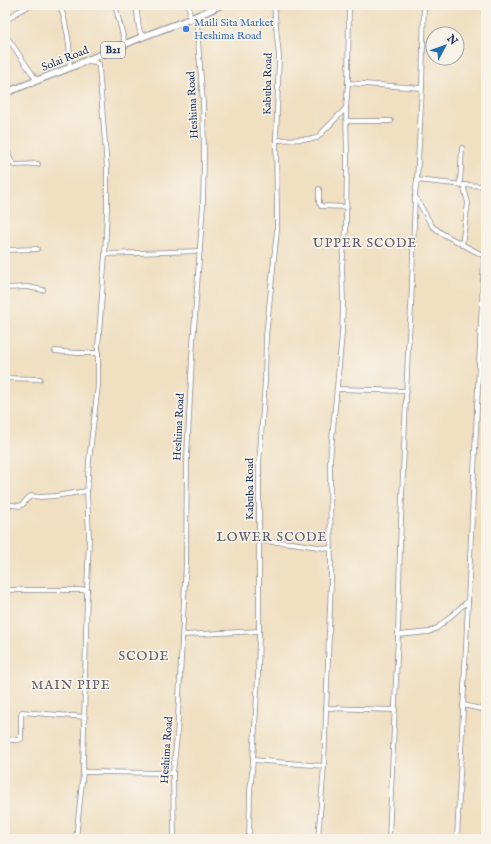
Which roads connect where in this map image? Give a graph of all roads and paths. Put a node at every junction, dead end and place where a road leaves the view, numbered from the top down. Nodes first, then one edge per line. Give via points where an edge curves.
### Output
1 (32, 5) edge
2 (60, 5) edge
3 (115, 5) edge
4 (136, 5) edge
5 (189, 5) edge
6 (221, 5) edge
7 (274, 5) edge
8 (349, 5) edge
9 (446, 5) edge
10 (477, 5) edge
11 (424, 6) edge
12 (486, 6) edge
13 (193, 18) junction
14 (5, 21) edge
15 (5, 34) edge
16 (142, 37) junction
17 (125, 44) junction
18 (88, 61) junction
19 (69, 68) junction
20 (38, 81) junction
21 (348, 83) junction
22 (422, 88) junction
23 (5, 93) edge
24 (346, 108) junction
25 (347, 121) junction
26 (391, 121) dead end
27 (5, 140) edge
28 (276, 140) junction
29 (462, 148) dead end
30 (38, 164) dead end
31 (418, 180) junction
32 (462, 184) junction
33 (486, 186) edge
34 (319, 189) dead end
35 (415, 195) junction
36 (347, 207) junction
37 (462, 245) junction
38 (36, 249) dead end
39 (5, 250) edge
40 (200, 251) junction
41 (105, 254) junction
42 (485, 257) edge
43 (5, 288) edge
44 (43, 290) dead end
45 (486, 329) edge
46 (480, 333) junction
47 (55, 351) dead end
48 (98, 352) junction
49 (5, 378) edge
50 (40, 379) dead end
51 (337, 389) junction
52 (406, 391) junction
53 (87, 491) junction
54 (5, 504) edge
55 (259, 541) junction
56 (331, 548) junction
57 (5, 590) edge
58 (87, 590) junction
59 (468, 601) junction
60 (259, 631) junction
61 (182, 635) junction
62 (398, 635) junction
63 (463, 705) junction
64 (326, 708) junction
65 (395, 710) junction
66 (486, 710) edge
67 (85, 717) junction
68 (5, 740) edge
69 (254, 760) junction
70 (324, 766) junction
71 (83, 772) junction
72 (173, 773) junction
73 (76, 839) edge
74 (174, 839) edge
75 (248, 839) edge
76 (318, 839) edge
77 (389, 839) edge
78 (457, 839) edge

1 - 14 street
2 - 19 street via 69,46
3 - 17 street
4 - 16 street
5 - 13 street, Heshima Road
6 - 13 highway, Solai Road / B21
7 - 28 street, Kabuba Road via 279,57
8 - 21 street
9 - 11 street
10 - 12 street
11 - 22 street
13 - 16 highway, Solai Road / B21
13 - 40 street, Heshima Road via 204,136
15 - 20 street
16 - 17 highway, Solai Road / B21
17 - 18 highway, Solai Road / B21
18 - 19 highway, Solai Road / B21
18 - 41 street via 95,62 99,68 107,168
19 - 20 highway, Solai Road / B21
20 - 23 highway, Solai Road / B21
21 - 22 street
21 - 24 street
22 - 31 street
24 - 25 street
24 - 28 street via 317,138
25 - 26 street
25 - 36 street
27 - 30 street via 14,165
28 - 55 street, Kabuba Road via 277,219 266,336 259,465
29 - 32 street
31 - 32 street
31 - 35 street
32 - 33 street
32 - 37 street via 468,203
34 - 36 street via 320,206
35 - 37 street via 432,226
35 - 52 street
36 - 51 street
37 - 42 street
38 - 39 street
40 - 41 street
40 - 61 street, Heshima Road via 187,449 186,562
41 - 48 street
42 - 46 street
43 - 44 street via 28,287
45 - 46 street
46 - 59 street
47 - 48 street
48 - 53 street via 98,385
49 - 50 street
51 - 52 street
51 - 56 street via 330,460
52 - 62 street
53 - 54 street via 55,496 31,496 20,506
53 - 58 street
55 - 56 street
55 - 60 street, Kabuba Road
56 - 64 street
57 - 58 street
58 - 67 street
59 - 62 street via 429,632
59 - 63 street
60 - 61 street
60 - 69 street, Kabuba Road
61 - 72 street, Heshima Road
62 - 65 street
63 - 66 street
63 - 78 street
64 - 65 street
64 - 70 street
65 - 77 street
67 - 68 street via 22,712 21,739
67 - 71 street
69 - 70 street
69 - 75 street, Kabuba Road
70 - 76 street
71 - 72 street
71 - 73 street
72 - 74 street, Heshima Road

